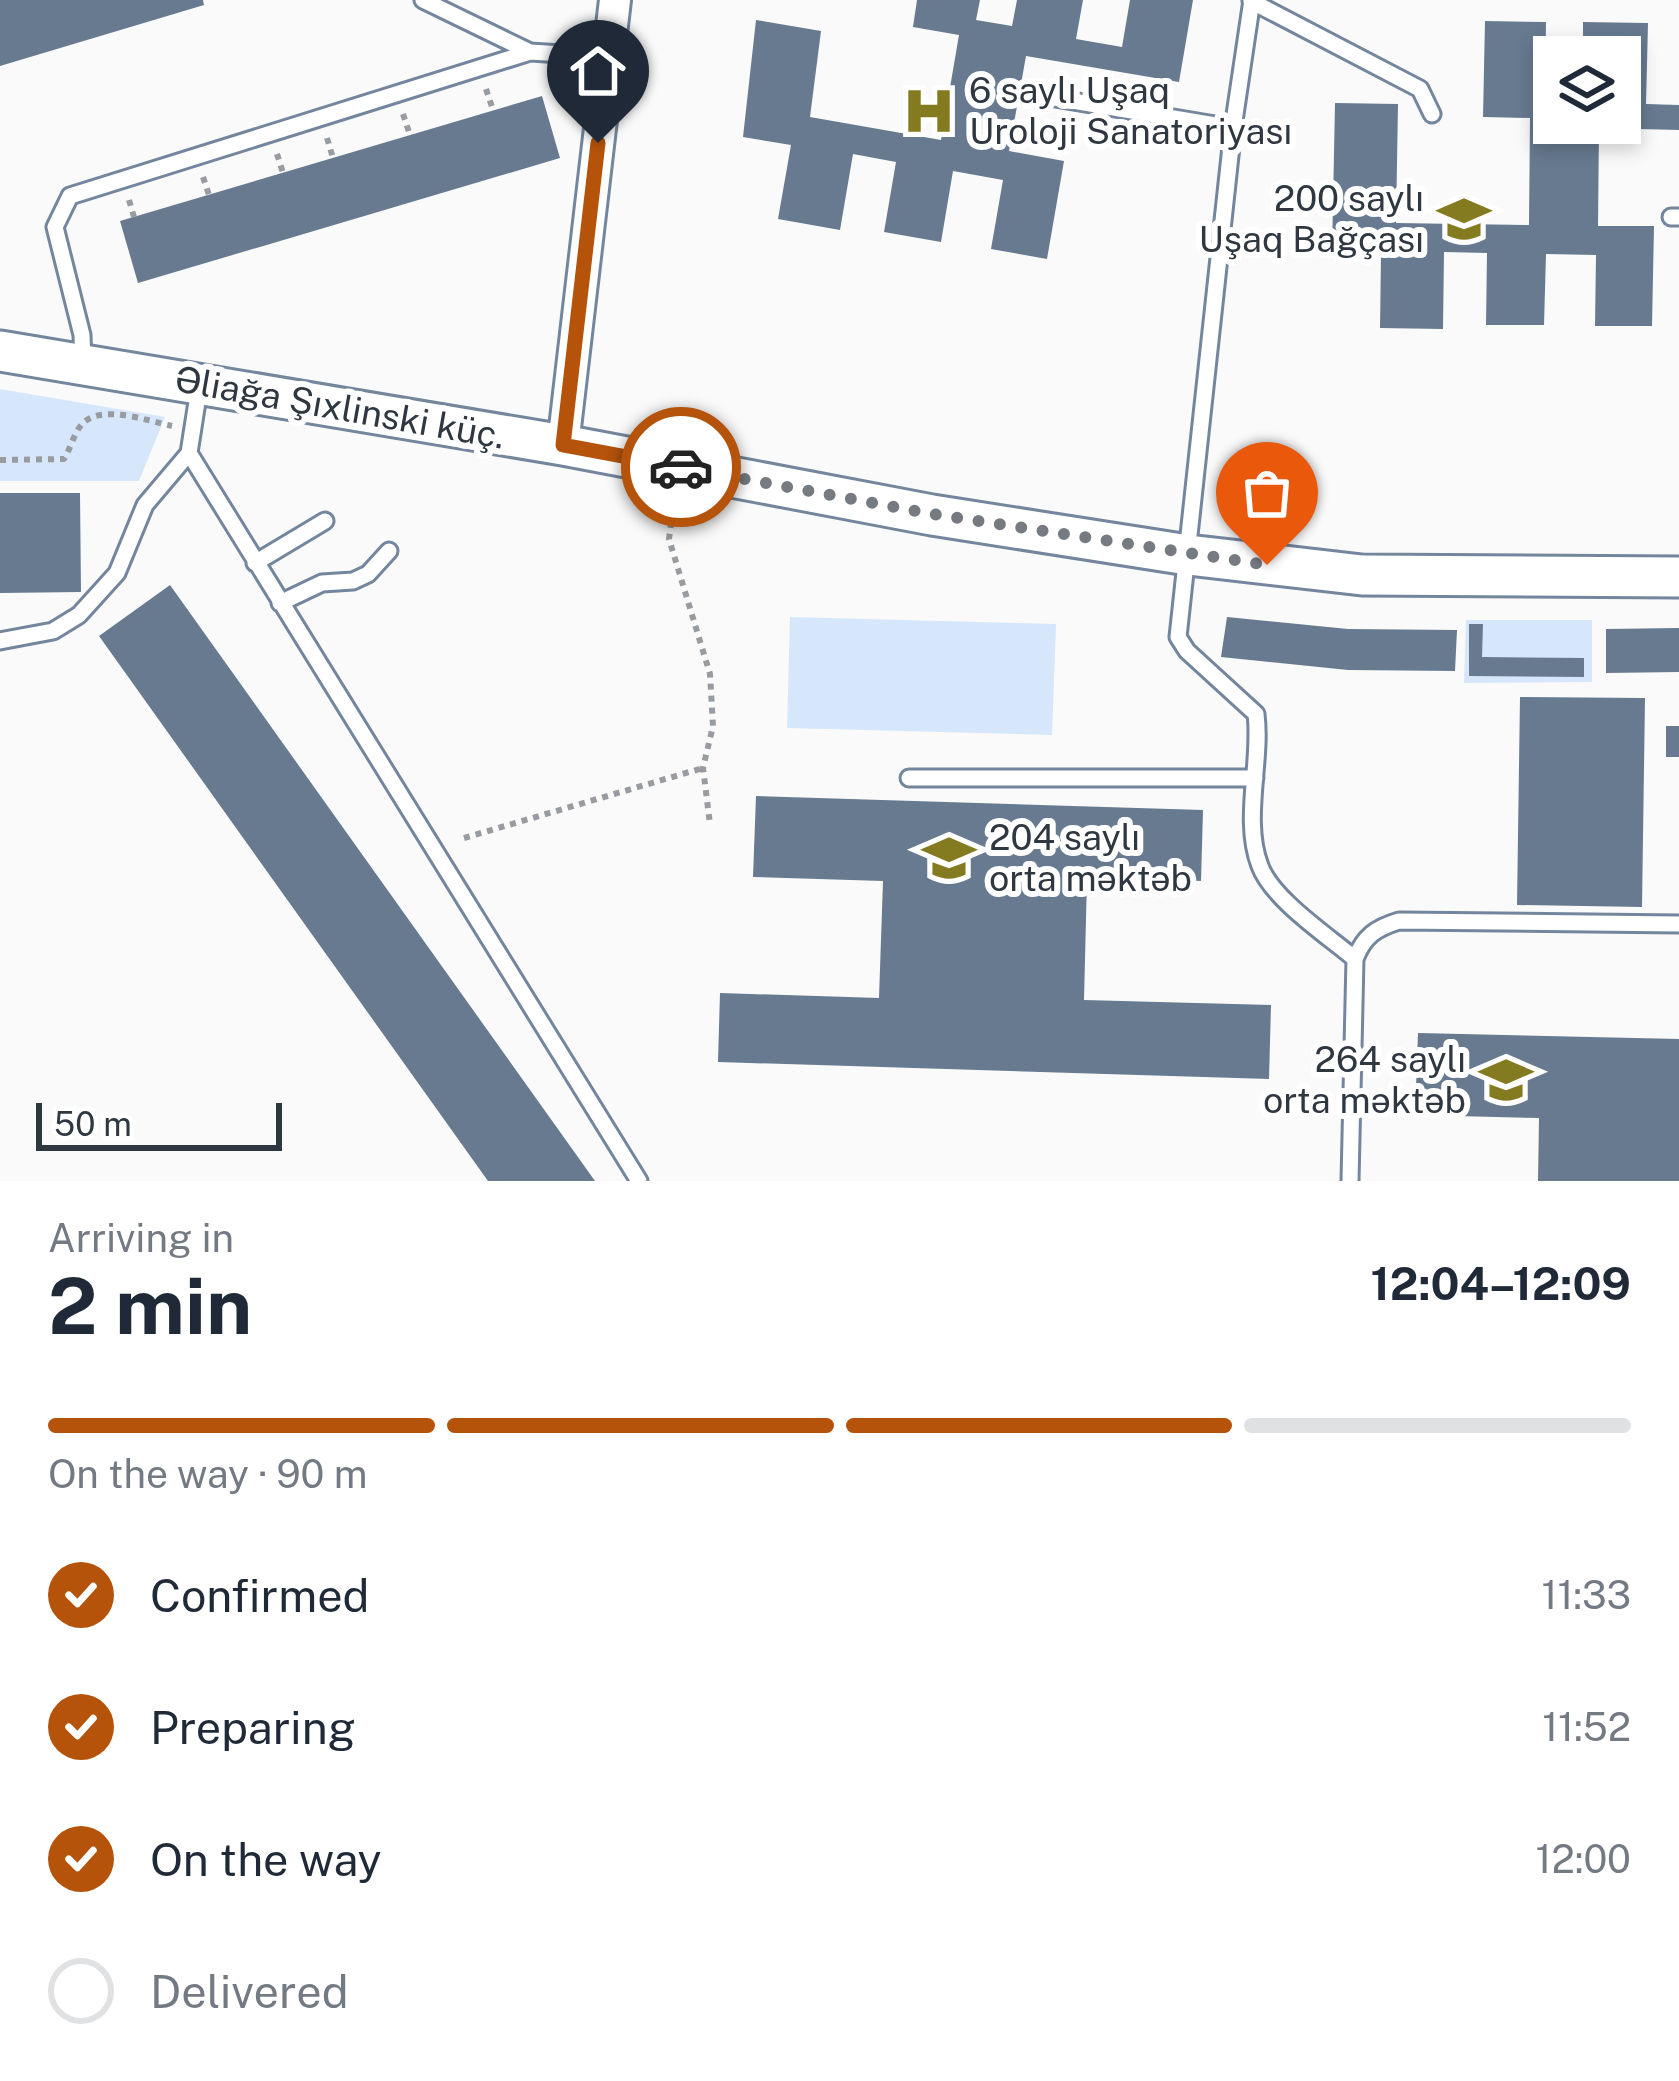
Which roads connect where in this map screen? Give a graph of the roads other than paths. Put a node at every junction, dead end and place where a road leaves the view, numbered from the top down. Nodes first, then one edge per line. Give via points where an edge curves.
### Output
1 (424, 0) edge
2 (615, 0) edge
3 (1251, 0) edge
4 (530, 52) junction
5 (608, 57) junction
6 (1043, 96) dead end
7 (1432, 114) dead end
8 (1233, 128) junction
9 (0, 350) edge
10 (83, 363) junction
11 (200, 383) junction
12 (563, 445) junction
13 (189, 453) junction
14 (325, 521) dead end
15 (389, 551) dead end
16 (1189, 555) junction
17 (255, 562) junction
18 (1679, 577) edge
19 (280, 603) junction
20 (0, 641) edge
21 (909, 778) dead end
22 (1256, 778) junction
23 (1679, 924) edge
24 (1355, 959) junction
25 (639, 1181) edge
26 (1350, 1181) edge

1 - 4 lane
2 - 5 street
3 - 7 lane via 1420,89
3 - 8 lane
4 - 5 lane
4 - 10 lane via 70,196 56,227
5 - 12 street
6 - 8 lane
8 - 16 lane
9 - 10 main road, Əliağa Şıxlinski küç.
10 - 11 main road, Əliağa Şıxlinski küç.
11 - 12 main road, Əliağa Şıxlinski küç.
11 - 13 lane
12 - 16 main road, Əliağa Şıxlinski küç.
13 - 17 lane
13 - 20 lane via 145,505 118,573 80,615 53,631
14 - 17 lane
15 - 19 lane via 368,574
16 - 18 main road, Əliağa Şıxlinski küç. via 1362,575
16 - 22 lane via 1178,638 1256,714
17 - 19 lane
19 - 25 lane
21 - 22 lane
22 - 24 lane via 1260,867
23 - 24 lane via 1399,921 1363,939
24 - 26 lane

